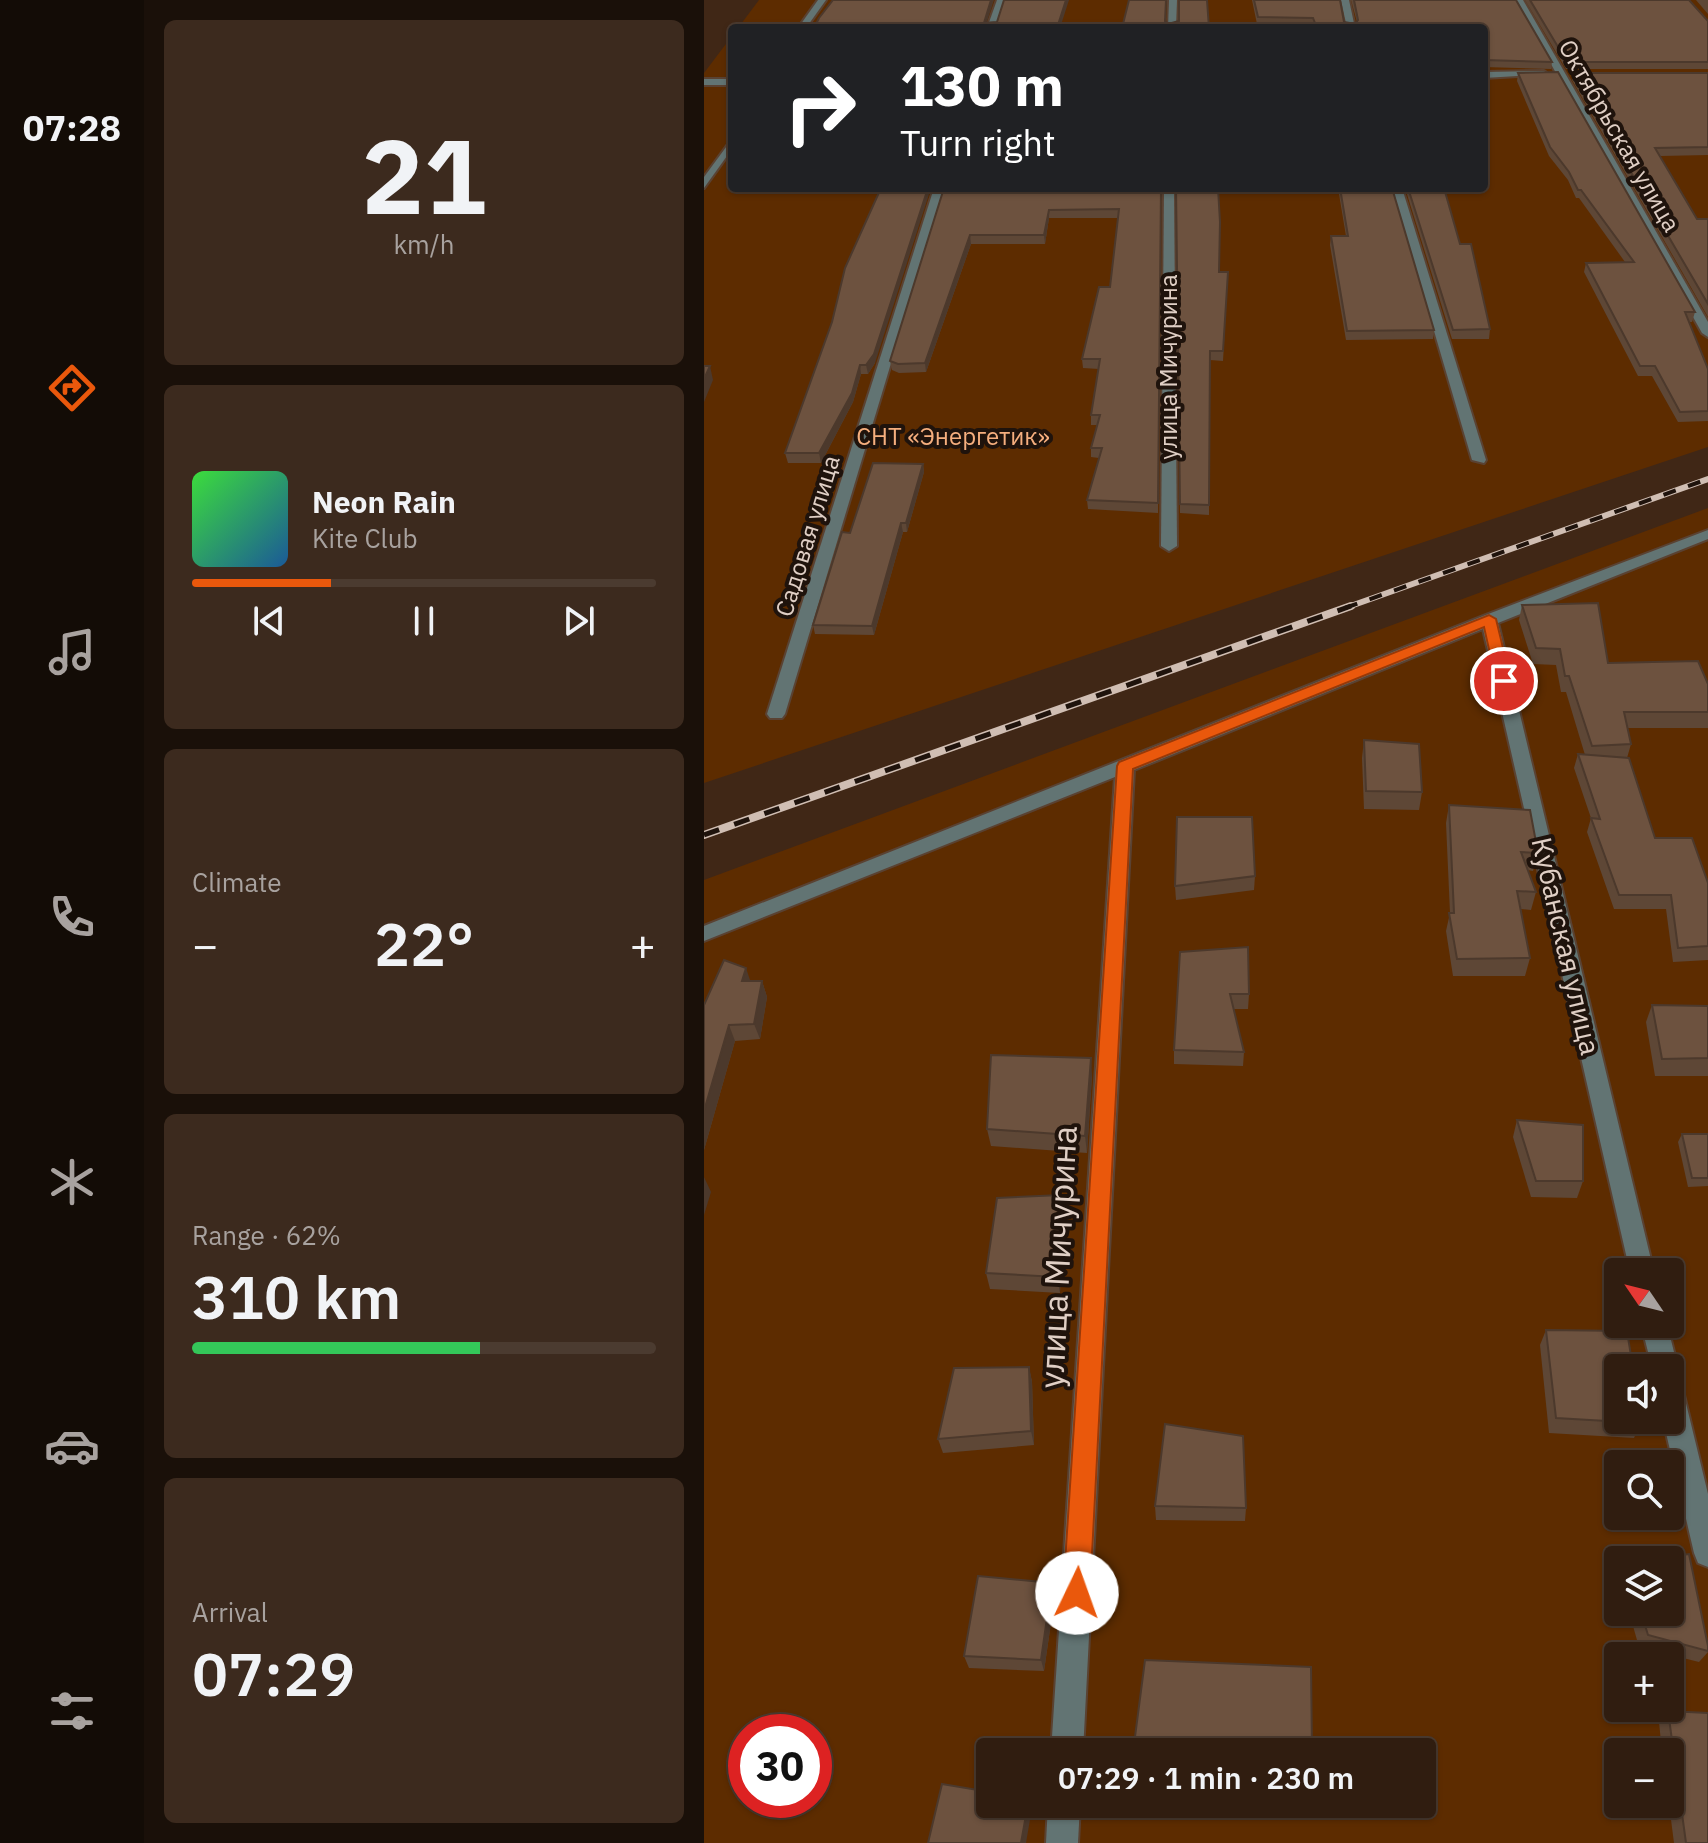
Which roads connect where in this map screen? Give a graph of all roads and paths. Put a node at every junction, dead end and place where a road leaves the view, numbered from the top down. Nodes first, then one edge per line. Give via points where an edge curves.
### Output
1 (822, 0) edge
2 (1001, 0) edge
3 (1173, 0) edge
4 (1345, 0) edge
5 (1519, 0) edge
6 (805, 24) edge
7 (992, 24) edge
8 (1172, 24) edge
9 (1350, 24) edge
10 (1560, 74) junction
11 (1575, 74) edge
12 (1488, 75) edge
13 (704, 82) edge
14 (728, 82) edge
15 (728, 148) edge
16 (704, 185) edge
17 (938, 192) edge
18 (1169, 192) edge
19 (1398, 192) edge
20 (1708, 333) edge
21 (1479, 460) dead end
22 (1708, 534) edge
23 (1169, 546) dead end
24 (1489, 619) junction
25 (776, 714) dead end
26 (1125, 766) junction
27 (704, 934) edge
28 (1639, 1258) edge
29 (1680, 1434) edge
30 (1708, 1553) edge
31 (1068, 1738) edge
32 (1063, 1818) edge
33 (1062, 1843) edge

1 - 6 street
2 - 7 street
3 - 8 street
4 - 9 street
5 - 10 street, Октябрьская улица
10 - 11 street
10 - 12 street
10 - 20 street, Октябрьская улица
13 - 14 street
15 - 16 street
17 - 25 street, Садовая улица
18 - 23 street, улица Мичурина
19 - 21 street
22 - 24 street
24 - 26 street
24 - 28 street, Кубанская улица
26 - 27 street
26 - 31 street, улица Мичурина
29 - 30 street
32 - 33 street

